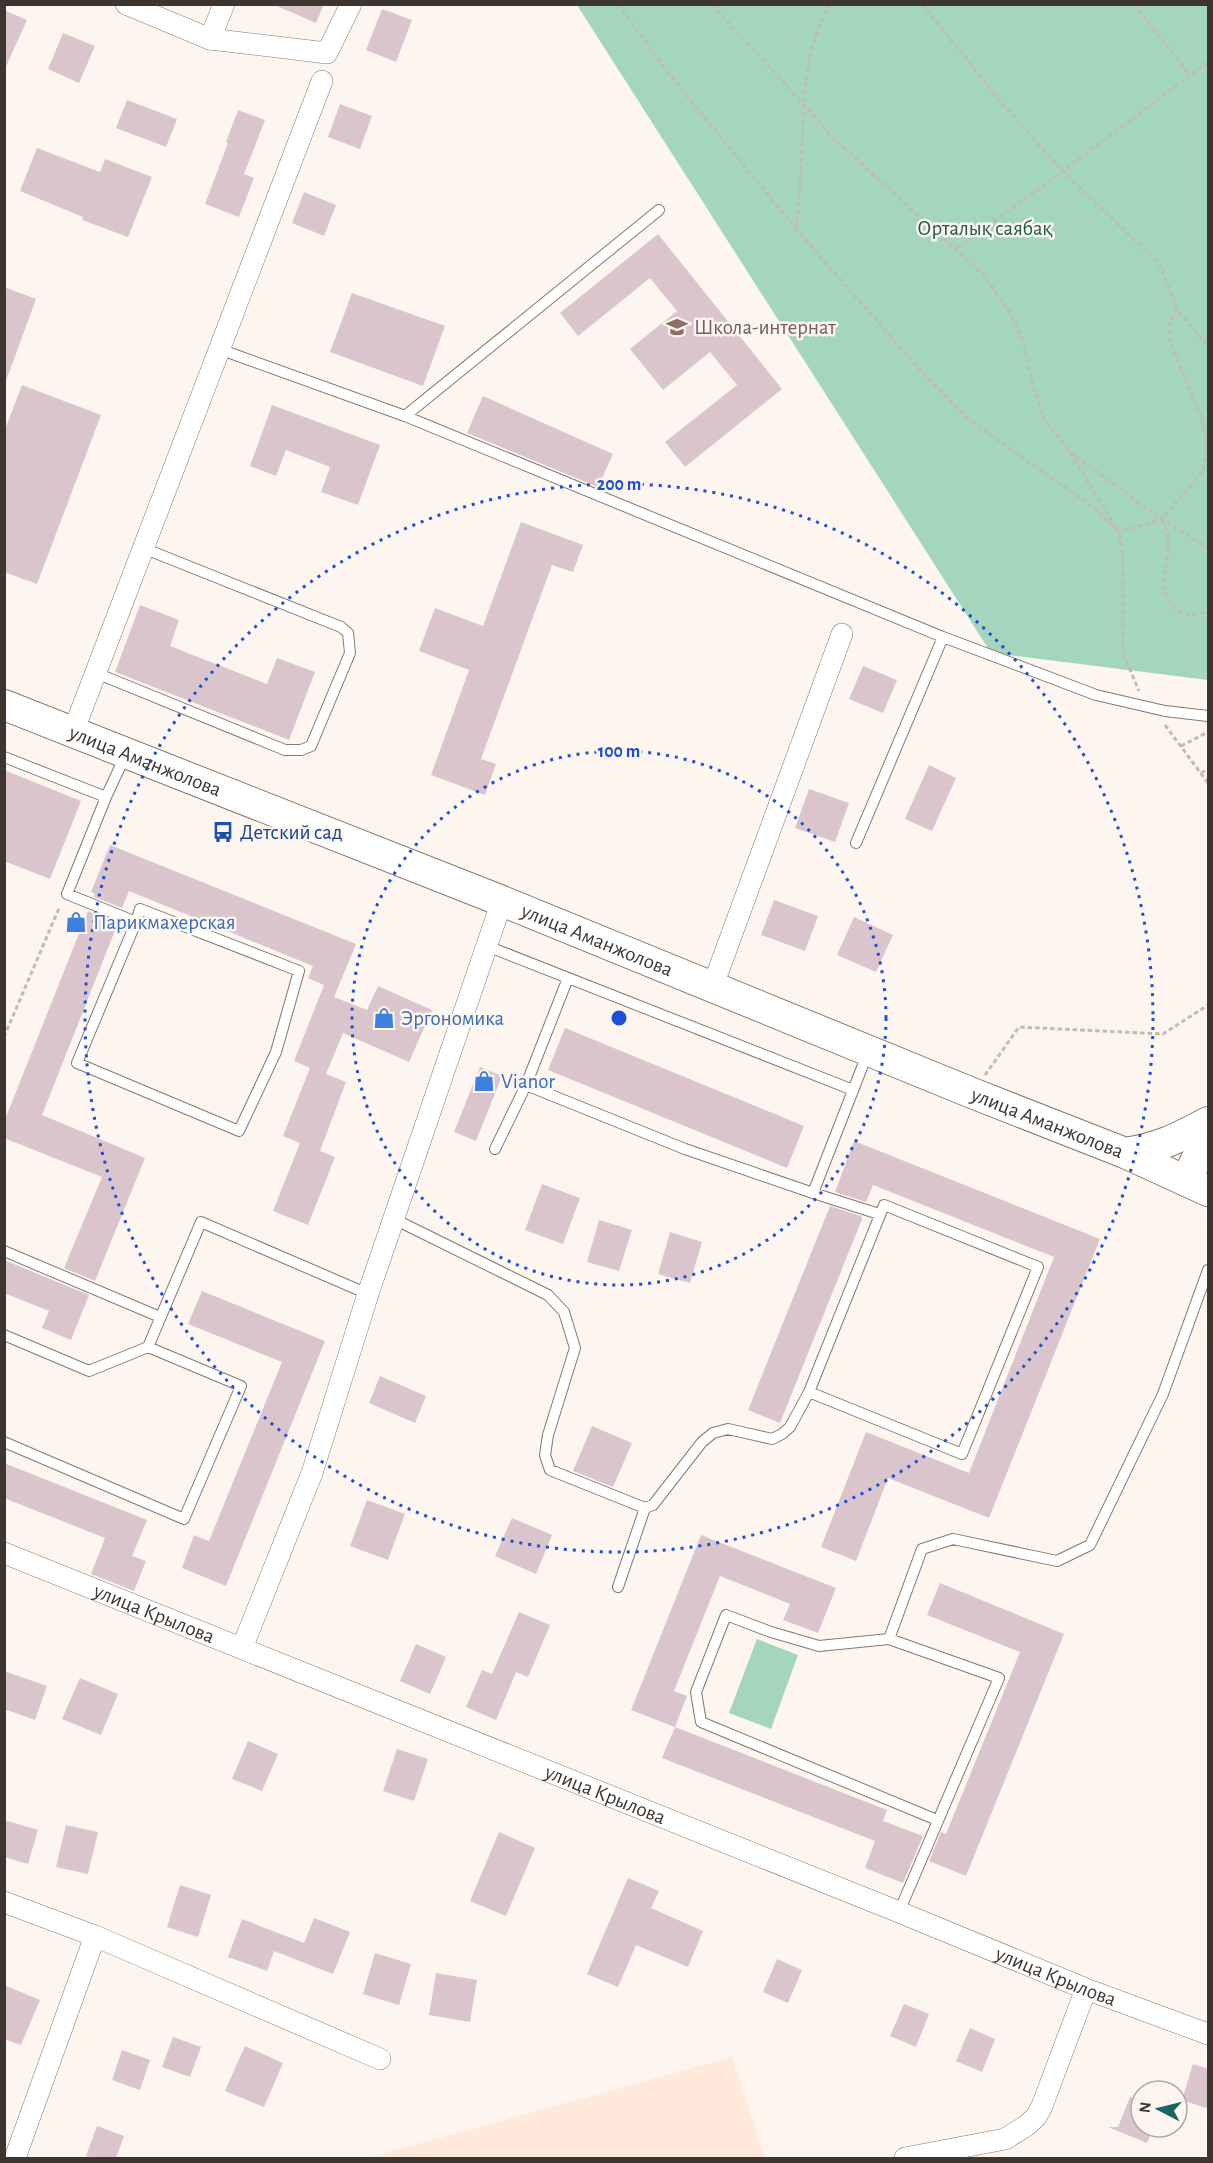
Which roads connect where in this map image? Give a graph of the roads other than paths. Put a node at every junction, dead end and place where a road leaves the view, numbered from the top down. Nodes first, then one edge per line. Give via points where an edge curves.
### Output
1 (126, 4) edge
2 (224, 4) edge
3 (351, 4) edge
4 (210, 39) junction
5 (322, 81) dead end
6 (659, 210) dead end
7 (219, 349) junction
8 (405, 416) junction
9 (143, 548) junction
10 (842, 634) dead end
11 (943, 637) junction
12 (96, 673) junction
13 (4, 705) edge
14 (1209, 717) edge
15 (73, 732) junction
16 (126, 754) junction
17 (4, 757) edge
18 (106, 798) junction
19 (856, 843) dead end
20 (502, 902) junction
21 (136, 922) junction
22 (487, 946) junction
23 (568, 978) junction
24 (712, 988) junction
25 (869, 1050) junction
26 (526, 1085) junction
27 (853, 1090) junction
28 (1209, 1122) edge
29 (1209, 1134) edge
30 (495, 1149) dead end
31 (1125, 1153) junction
32 (1197, 1186) edge
33 (813, 1193) junction
34 (879, 1214) junction
35 (394, 1219) junction
36 (4, 1251) edge
37 (1209, 1270) edge
38 (368, 1294) junction
39 (160, 1317) junction
40 (4, 1335) edge
41 (148, 1347) junction
42 (809, 1392) junction
43 (4, 1442) edge
44 (645, 1508) junction
45 (4, 1553) edge
46 (618, 1587) dead end
47 (889, 1640) junction
48 (242, 1648) junction
49 (937, 1820) junction
50 (4, 1902) edge
51 (899, 1912) junction
52 (95, 1936) junction
53 (1086, 1989) junction
54 (1209, 2034) edge
55 (380, 2059) dead end
56 (15, 2158) edge
57 (905, 2158) edge

1 - 4 street
2 - 4 street
3 - 4 street via 327,53
5 - 7 street
6 - 8 lane
7 - 8 lane
7 - 9 street
8 - 11 lane
9 - 12 street
9 - 12 lane via 341,627 348,633 350,653 310,746 302,750 285,750
10 - 24 street
11 - 14 lane via 1096,695
11 - 19 lane
12 - 15 street
13 - 15 main road, улица Аманжолова
15 - 16 main road, улица Аманжолова
16 - 18 lane
16 - 20 main road, улица Аманжолова
17 - 18 lane
18 - 21 lane via 67,894
20 - 22 street
20 - 24 main road, улица Аманжолова
21 - 21 lane via 140,909 299,971 276,1052 239,1131 77,1063
22 - 23 lane
22 - 35 street
23 - 26 lane
23 - 27 lane
24 - 25 main road, улица Аманжолова
25 - 27 lane
25 - 31 main road, улица Аманжолова
26 - 30 lane
26 - 33 lane via 685,1149
27 - 33 lane
28 - 31 main road via 1172,1142
29 - 32 main road
31 - 32 main road, улица Аманжолова
33 - 34 lane
34 - 42 lane
34 - 42 lane via 884,1205 1038,1267 962,1454
35 - 38 street
35 - 44 lane via 548,1295 564,1312 576,1348 548,1435 545,1455 550,1470
36 - 39 lane
37 - 47 lane via 1162,1394 1090,1545 1057,1561 953,1539 922,1549
38 - 39 lane via 201,1222
38 - 48 street via 312,1473
39 - 41 lane
40 - 41 lane via 89,1371
41 - 43 lane via 241,1386 184,1519
42 - 44 lane via 782,1434 772,1438 728,1429 713,1433 653,1505
44 - 46 lane
45 - 48 street, улица Крылова
47 - 49 lane via 999,1678
47 - 49 lane via 819,1646 726,1615 696,1692 701,1722
48 - 51 street, улица Крылова
49 - 51 lane
50 - 52 street
51 - 53 street, улица Крылова
52 - 55 street
52 - 56 street
53 - 54 street, улица Крылова
53 - 57 street via 1036,2117 1005,2139

